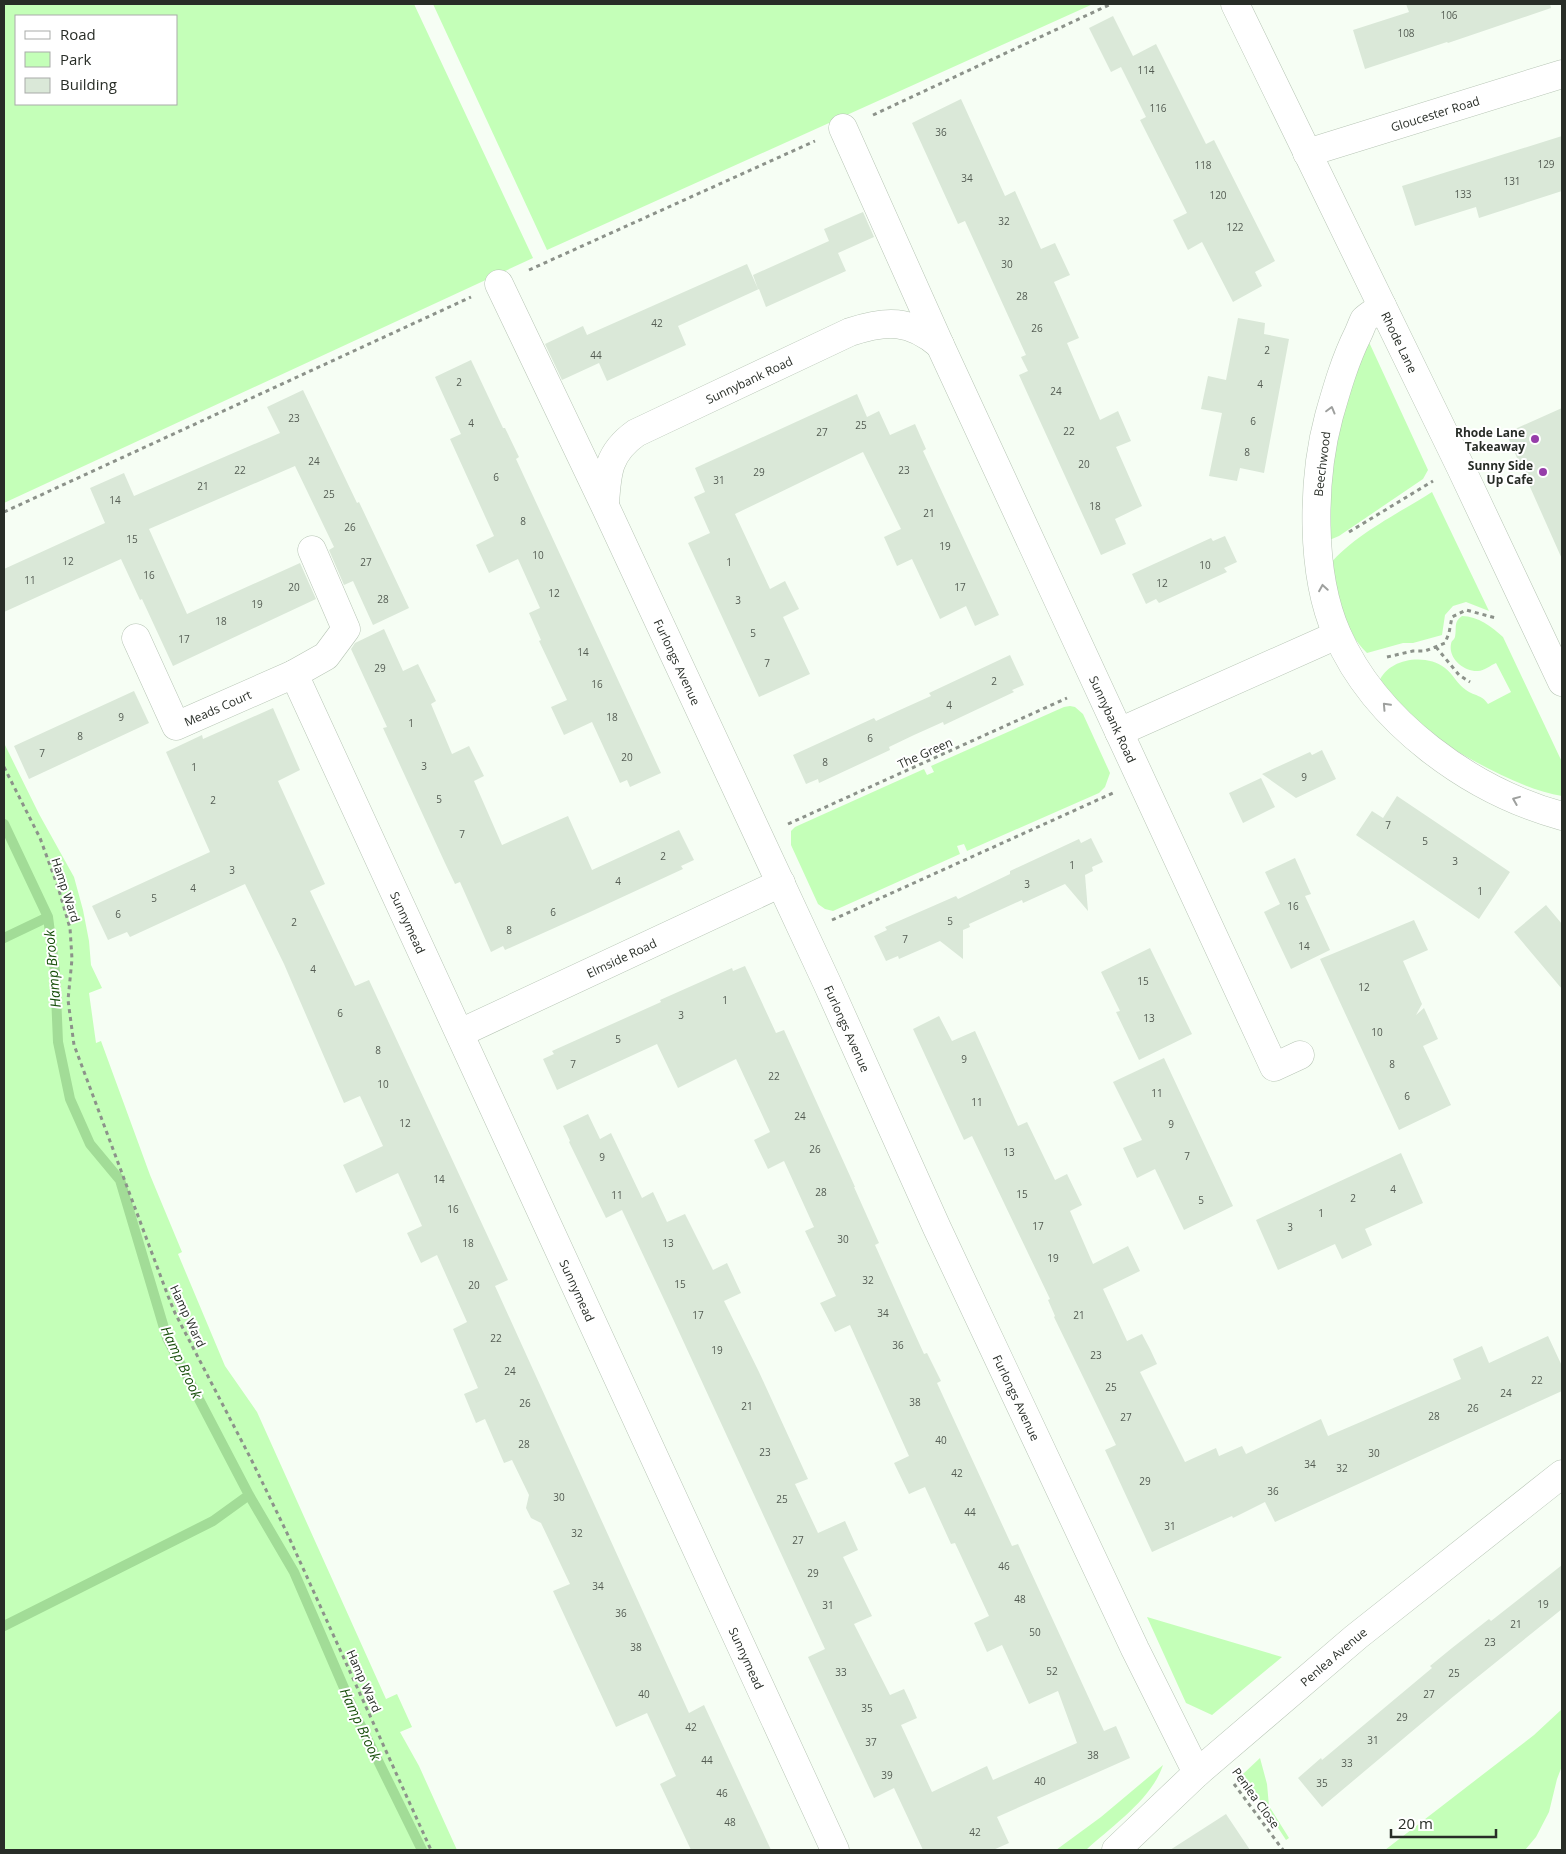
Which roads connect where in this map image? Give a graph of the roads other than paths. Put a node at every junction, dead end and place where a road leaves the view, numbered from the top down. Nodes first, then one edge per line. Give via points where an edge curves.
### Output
1 (1235, 4) edge
2 (1562, 74) edge
3 (843, 128) road end
4 (1307, 153) junction
5 (499, 284) road end
6 (1382, 306) junction
7 (940, 345) junction
8 (605, 506) junction
9 (312, 550) dead end
10 (1337, 635) junction
11 (136, 638) dead end
12 (294, 674) junction
13 (1562, 682) edge
14 (1119, 732) junction
15 (1562, 816) edge
16 (780, 883) junction
17 (460, 1033) junction
18 (1300, 1055) dead end
19 (1562, 1474) edge
20 (1206, 1765) junction
21 (835, 1850) edge
22 (1116, 1850) edge

1 - 4 street, Rhode Lane
2 - 4 street, Gloucester Road
3 - 7 street, Sunnybank Road
4 - 6 street, Rhode Lane
5 - 8 street, Furlongs Avenue
10 -> 6 street, Beechwood via 1325,600 1318,551 1318,471 1324,436 1347,358 1365,320
6 - 13 street, Rhode Lane
7 - 8 street, Sunnybank Road via 916,328 884,323 868,326 636,433 624,441 611,460
7 - 14 street, Sunnybank Road
8 - 16 street, Furlongs Avenue
9 - 12 street, Meads Court via 346,629 326,656
10 - 14 street
15 -> 10 street, Beechwood via 1506,796 1418,740 1379,699
11 - 12 street, Meads Court via 176,726
12 - 17 street, Sunnymead
14 - 18 street, Sunnybank Road via 1274,1067
16 - 17 street, Elmside Road
16 - 20 street, Furlongs Avenue via 1134,1649
17 - 21 street, Sunnymead
19 - 20 street, Penlea Avenue via 1356,1637
20 - 22 street, Penlea Avenue

